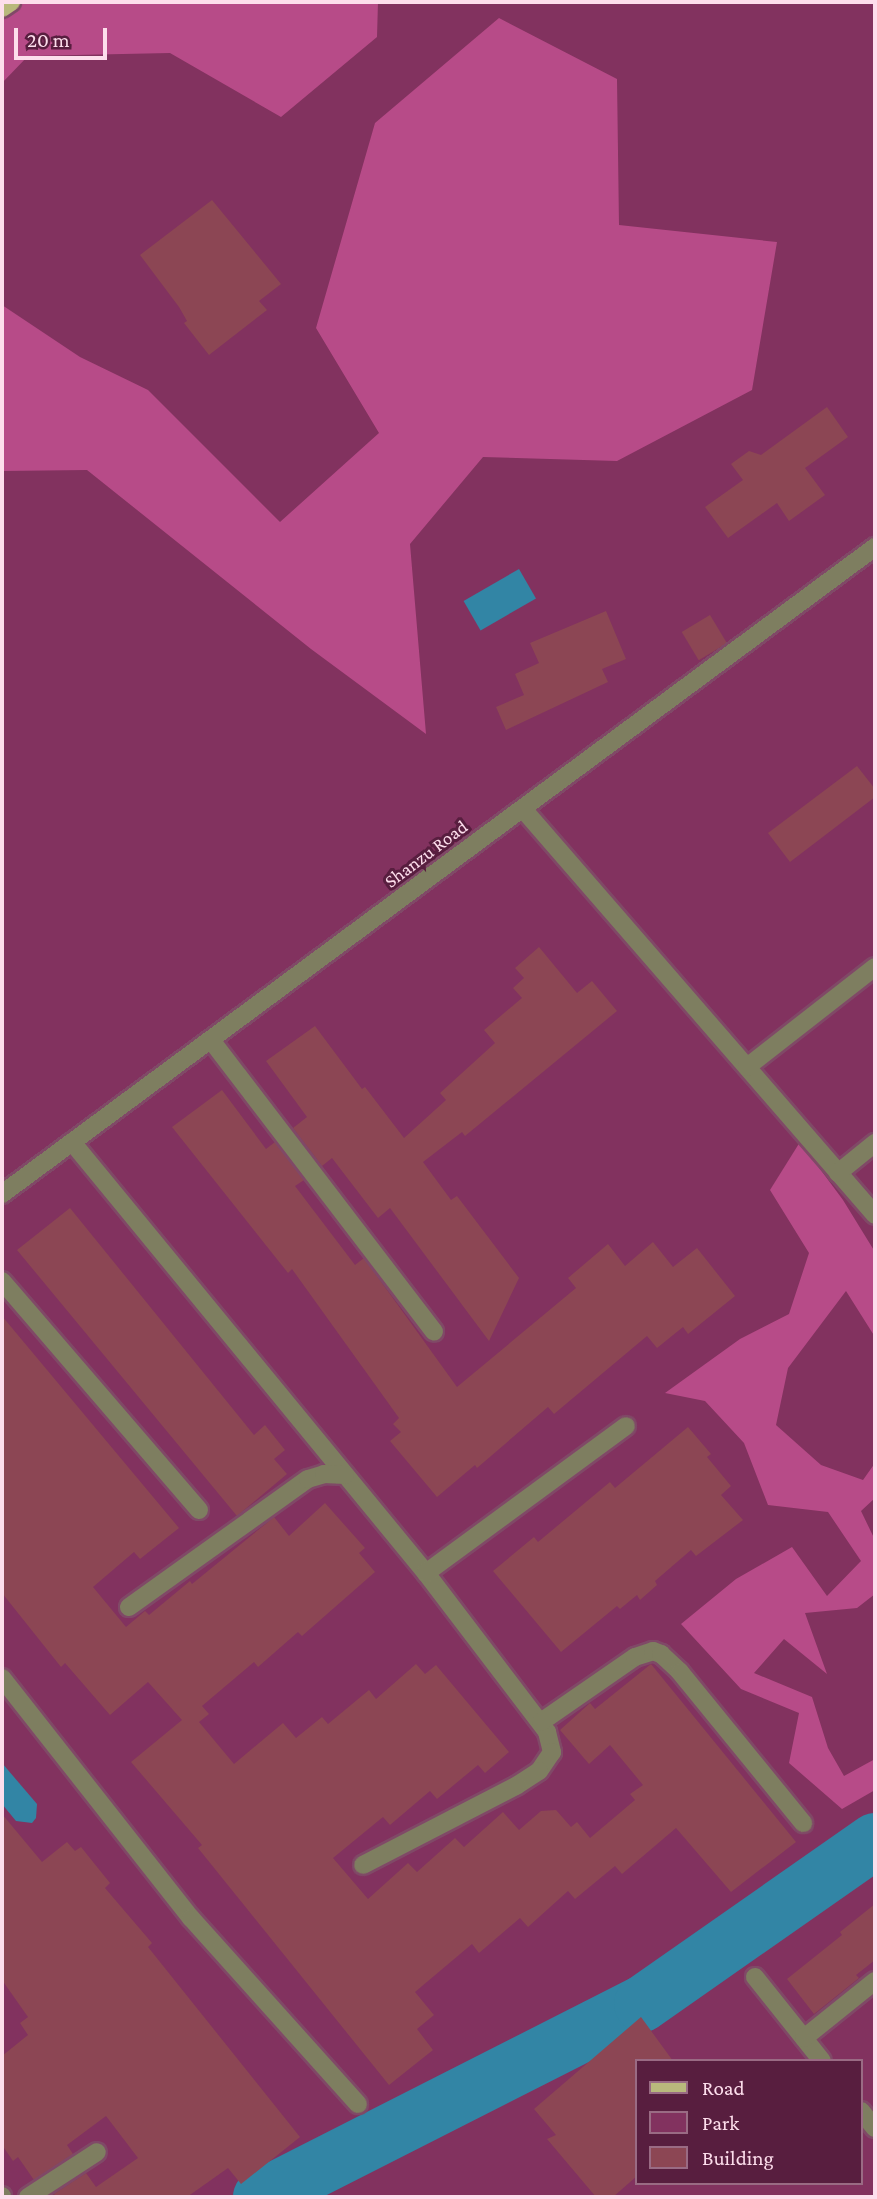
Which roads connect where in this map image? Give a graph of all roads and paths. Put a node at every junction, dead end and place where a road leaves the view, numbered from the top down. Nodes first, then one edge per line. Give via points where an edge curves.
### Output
1 (12, 2) edge
2 (2, 8) edge
3 (875, 547) edge
4 (523, 808) junction
5 (875, 967) edge
6 (211, 1040) junction
7 (747, 1067) junction
8 (72, 1142) junction
9 (875, 1143) edge
10 (838, 1173) junction
11 (2, 1194) edge
12 (875, 1216) edge
13 (2, 1281) edge
14 (434, 1332) dead end
15 (625, 1426) dead end
16 (345, 1475) junction
17 (199, 1510) dead end
18 (426, 1573) junction
19 (129, 1607) dead end
20 (2, 1678) edge
21 (541, 1722) junction
22 (803, 1823) dead end
23 (363, 1865) dead end
24 (755, 1977) dead end
25 (875, 1981) edge
26 (804, 2038) junction
27 (820, 2059) edge
28 (359, 2104) dead end
29 (863, 2113) edge
30 (875, 2128) edge
31 (97, 2152) dead end
32 (28, 2197) edge

1 - 2 main road
3 - 4 street, Shanzu Road
4 - 6 street, Shanzu Road
4 - 7 street
5 - 7 street
6 - 8 street, Shanzu Road
6 - 14 street
7 - 10 street
8 - 11 street, Shanzu Road
8 - 16 street
9 - 10 street
10 - 12 street
13 - 17 street
15 - 18 street
16 - 18 street
16 - 19 street via 309,1479
18 - 21 street
20 - 28 street via 191,1918
21 - 22 street via 610,1671 635,1657 653,1651 661,1654
21 - 23 street via 552,1752 539,1771
24 - 26 street
25 - 26 street
26 - 27 street
29 - 30 street
31 - 32 street

